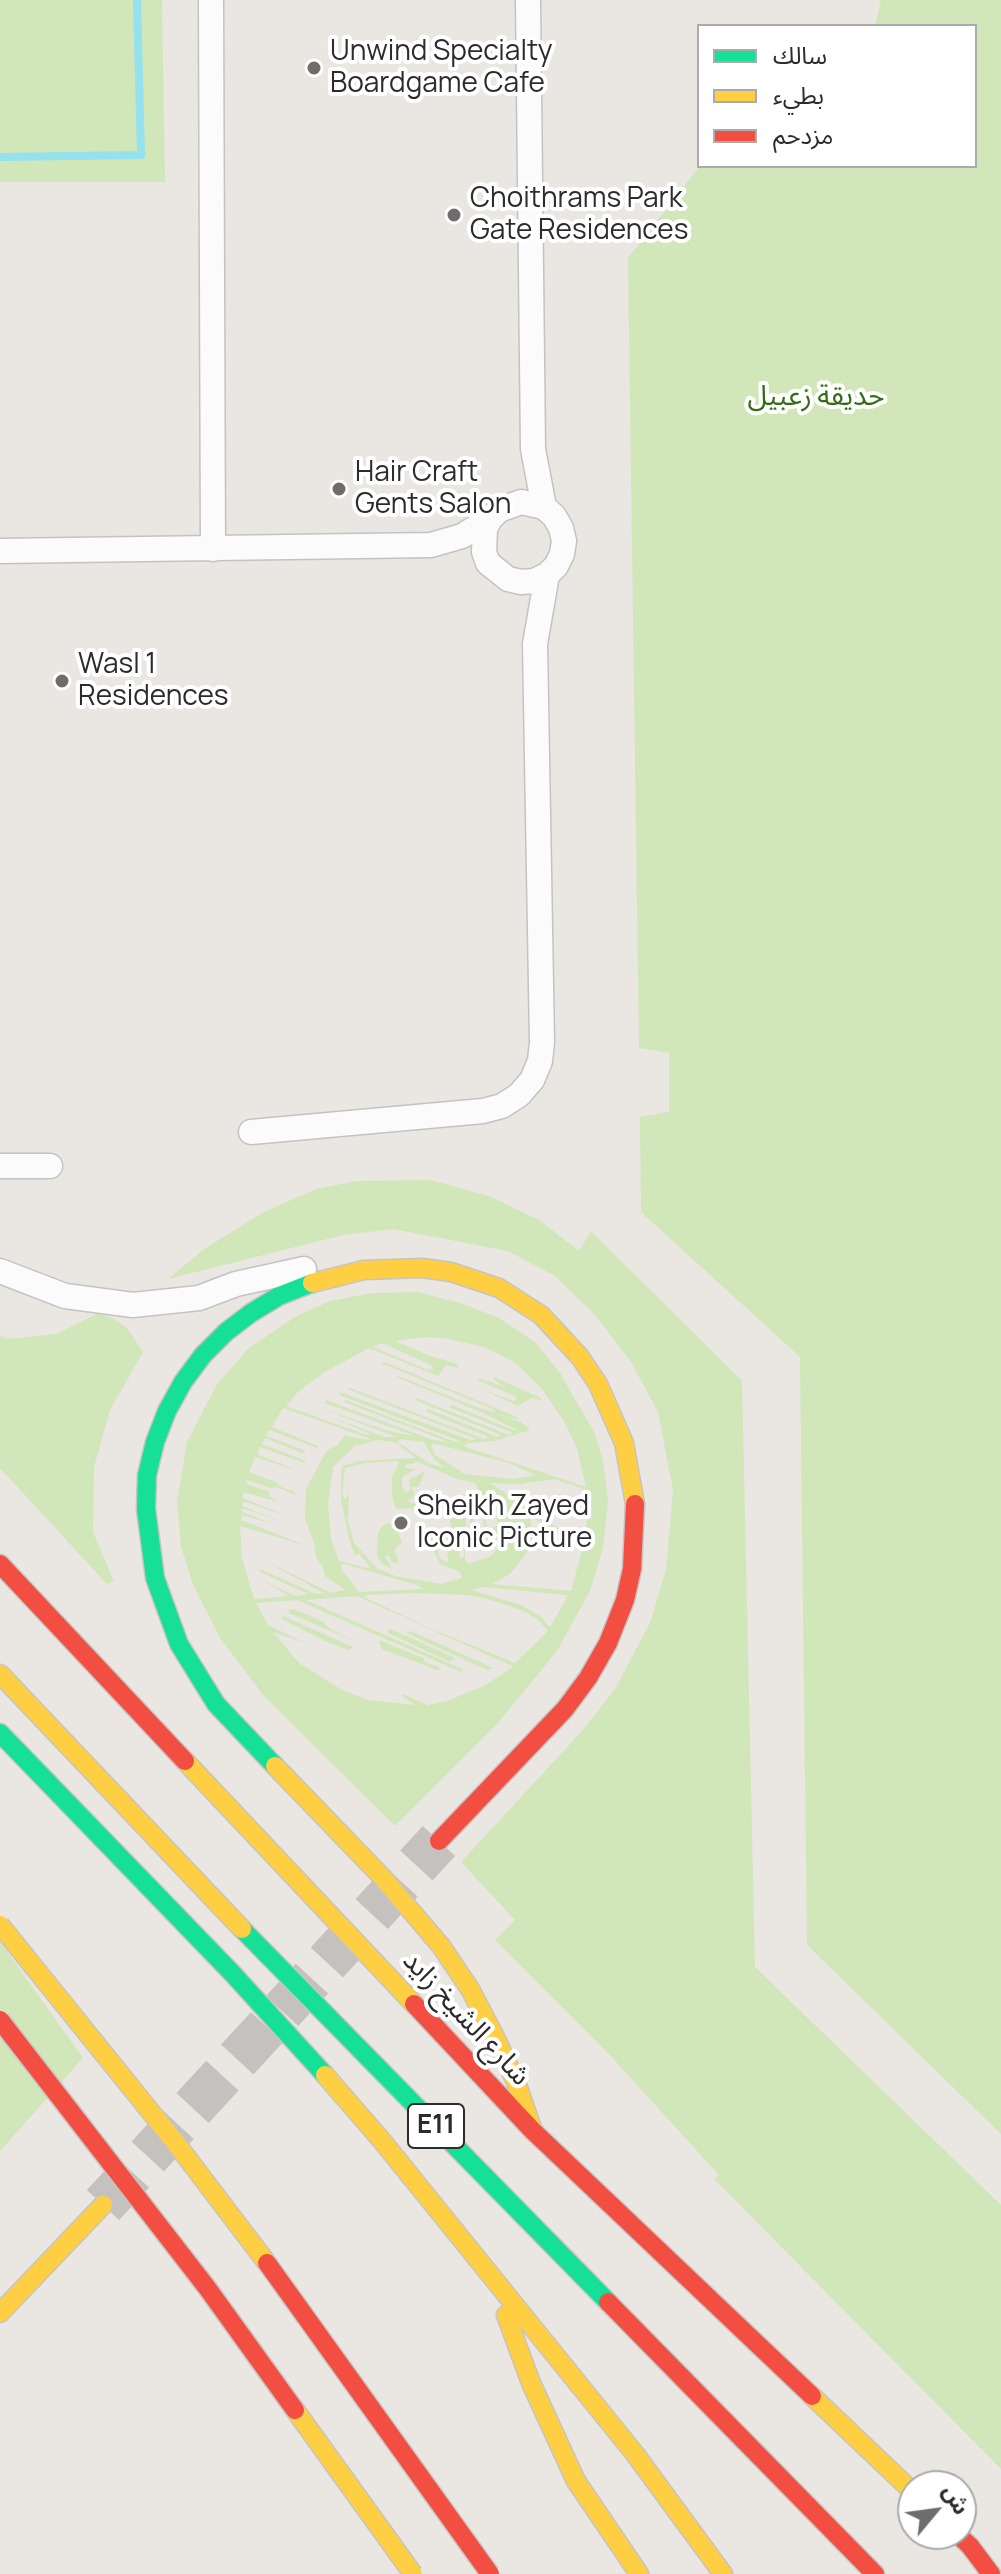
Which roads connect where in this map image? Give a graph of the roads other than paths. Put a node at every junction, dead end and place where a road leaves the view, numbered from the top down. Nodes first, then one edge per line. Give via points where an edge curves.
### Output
1 (211, 0) edge
2 (528, 0) edge
3 (533, 449) junction
4 (544, 507) junction
5 (499, 511) junction
6 (431, 545) junction
7 (213, 549) junction
8 (0, 551) edge
9 (488, 563) junction
10 (547, 575) junction
11 (508, 579) junction
12 (535, 644) junction
13 (251, 1132) dead end
14 (0, 1166) edge
15 (50, 1166) dead end
16 (393, 1268) junction
17 (0, 1271) edge
18 (0, 1564) edge
19 (0, 1674) edge
20 (0, 1733) edge
21 (439, 1841) tunnel mouth
22 (0, 1925) edge
23 (0, 2020) edge
24 (533, 2131) junction
25 (103, 2205) tunnel mouth
26 (495, 2282) junction
27 (0, 2313) edge
28 (897, 2477) edge
29 (576, 2481) junction
30 (593, 2538) dead end
31 (972, 2550) edge
32 (976, 2550) edge
33 (1001, 2570) edge
34 (413, 2574) edge
35 (490, 2574) edge
36 (639, 2574) edge
37 (723, 2574) edge
38 (875, 2574) edge
39 (991, 2574) edge

1 - 7 street
2 - 3 street
3 - 4 street
3 - 5 street
4 - 5 street via 521,502
4 - 10 street via 554,516 564,541 556,566
5 - 6 street via 462,536
5 - 9 street via 483,540
6 - 7 street
6 - 9 street
7 - 8 street
9 - 11 street
10 - 11 street via 534,581
10 - 12 street
11 - 12 street
12 - 13 street via 542,1042 532,1080 502,1106 483,1111
14 - 15 street
16 - 17 street via 303,1269 199,1298 133,1305 65,1296
16 - 21 highway via 475,1278 521,1300 560,1333 598,1384 612,1413 624,1443 635,1505 625,1600 595,1666 565,1709
16 - 24 highway via 336,1275 279,1296 226,1332 203,1355 167,1411 155,1442 147,1475 149,1544 165,1611 196,1675 239,1730 383,1878 441,1946 494,2035
18 - 24 highway, شارع الشيخ زايد / E11
19 - 38 highway, E11 via 196,1882
20 - 26 highway via 311,2059
22 - 35 highway, bridge via 175,2142
23 - 34 highway, bridge via 208,2289
24 - 28 highway, شارع الشيخ زايد / E11
25 - 27 highway
26 - 29 highway via 531,2383
26 - 37 highway via 635,2454
29 - 30 highway
29 - 36 highway
31 - 39 highway
32 - 33 highway

